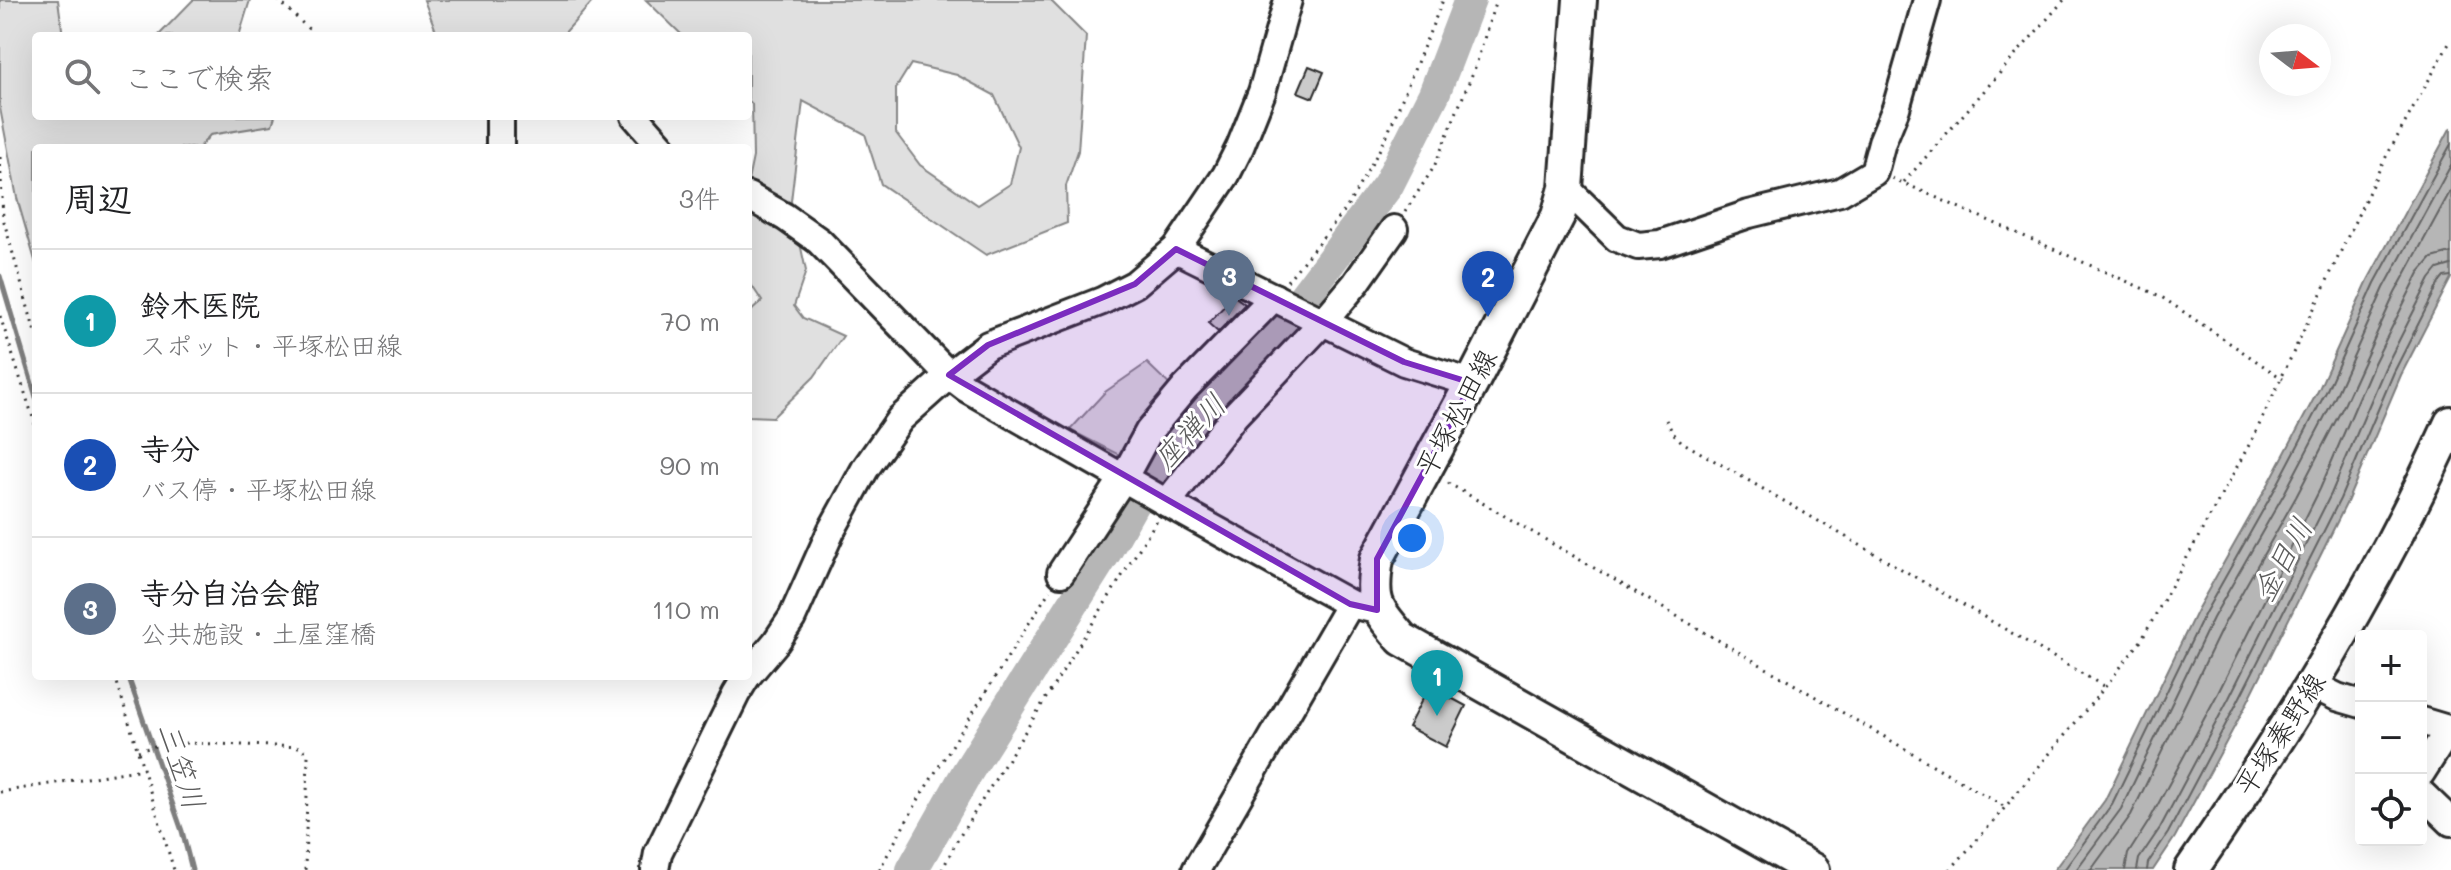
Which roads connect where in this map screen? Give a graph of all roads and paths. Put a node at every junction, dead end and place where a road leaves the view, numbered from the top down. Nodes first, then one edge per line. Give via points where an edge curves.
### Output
1 (278, 0) edge
2 (1288, 0) edge
3 (1443, 0) edge
4 (1496, 0) edge
5 (1580, 0) edge
6 (1927, 0) edge
7 (2064, 0) edge
8 (312, 32) edge
9 (2451, 40) edge
10 (500, 120) edge
11 (638, 120) edge
12 (500, 144) edge
13 (658, 144) edge
14 (0, 157) edge
15 (1566, 188) junction
16 (752, 198) edge
17 (1394, 229) joint
18 (1176, 249) junction
19 (1274, 297) junction
20 (0, 316) edge
21 (1321, 320) junction
22 (32, 322) edge
23 (7, 337) junction
24 (0, 340) edge
25 (949, 375) junction
26 (2283, 379) junction
27 (1472, 383) junction
28 (32, 415) edge
29 (1666, 420) dead end
30 (2448, 438) edge
31 (1425, 470) junction
32 (1124, 477) junction
33 (1167, 503) junction
34 (1061, 573) joint
35 (1364, 607) junction
36 (752, 670) edge
37 (116, 680) edge
38 (745, 680) edge
39 (2313, 685) junction
40 (2105, 687) junction
41 (2355, 702) edge
42 (2427, 723) edge
43 (2450, 730) edge
44 (138, 751) junction
45 (2427, 764) edge
46 (143, 769) junction
47 (0, 792) edge
48 (2427, 799) edge
49 (2005, 807) junction
50 (2451, 822) edge
51 (174, 870) edge
52 (305, 870) edge
53 (655, 870) edge
54 (879, 870) edge
55 (942, 870) edge
56 (1196, 870) edge
57 (1813, 870) edge
58 (1950, 870) edge
59 (2191, 870) edge

1 - 8 path
2 - 18 street via 1240,147
3 - 19 path via 1385,140 1354,195
4 - 17 path via 1434,167
5 - 15 main road, 平塚松田線
6 - 15 street via 1874,172 1840,192 1638,246 1617,238
7 - 26 path via 1904,182 2160,296
9 - 26 path via 2381,166
10 - 12 street
11 - 13 street
14 - 22 path via 3,218
15 - 27 main road, 平塚松田線 via 1558,216
16 - 25 street via 819,241
17 - 21 street via 1356,283
18 - 19 street
18 - 25 street via 1135,284 988,345
19 - 21 street
19 - 32 street via 1149,431
20 - 23 path
21 - 27 street via 1404,362
21 - 33 street via 1235,415
23 - 24 path
23 - 28 path
25 - 32 street
25 - 36 street via 900,419 865,469 792,618
26 - 40 path via 2141,641
27 - 31 main road, 平塚松田線
29 - 40 path via 1682,442
30 - 39 main road, 平塚秦野線
31 - 35 main road, 平塚松田線 via 1377,559
31 - 49 path
32 - 33 street
32 - 34 street
33 - 35 street
33 - 55 path
34 - 54 path
35 - 56 street
35 - 57 main road via 1402,639
37 - 44 path
38 - 53 street via 658,853
39 - 41 street
39 - 59 main road, 平塚秦野線
40 - 49 path
42 - 43 street
43 - 45 street
44 - 46 path
44 - 52 path via 162,744 302,747 308,755
46 - 47 path
46 - 51 path
48 - 50 street
49 - 58 path

